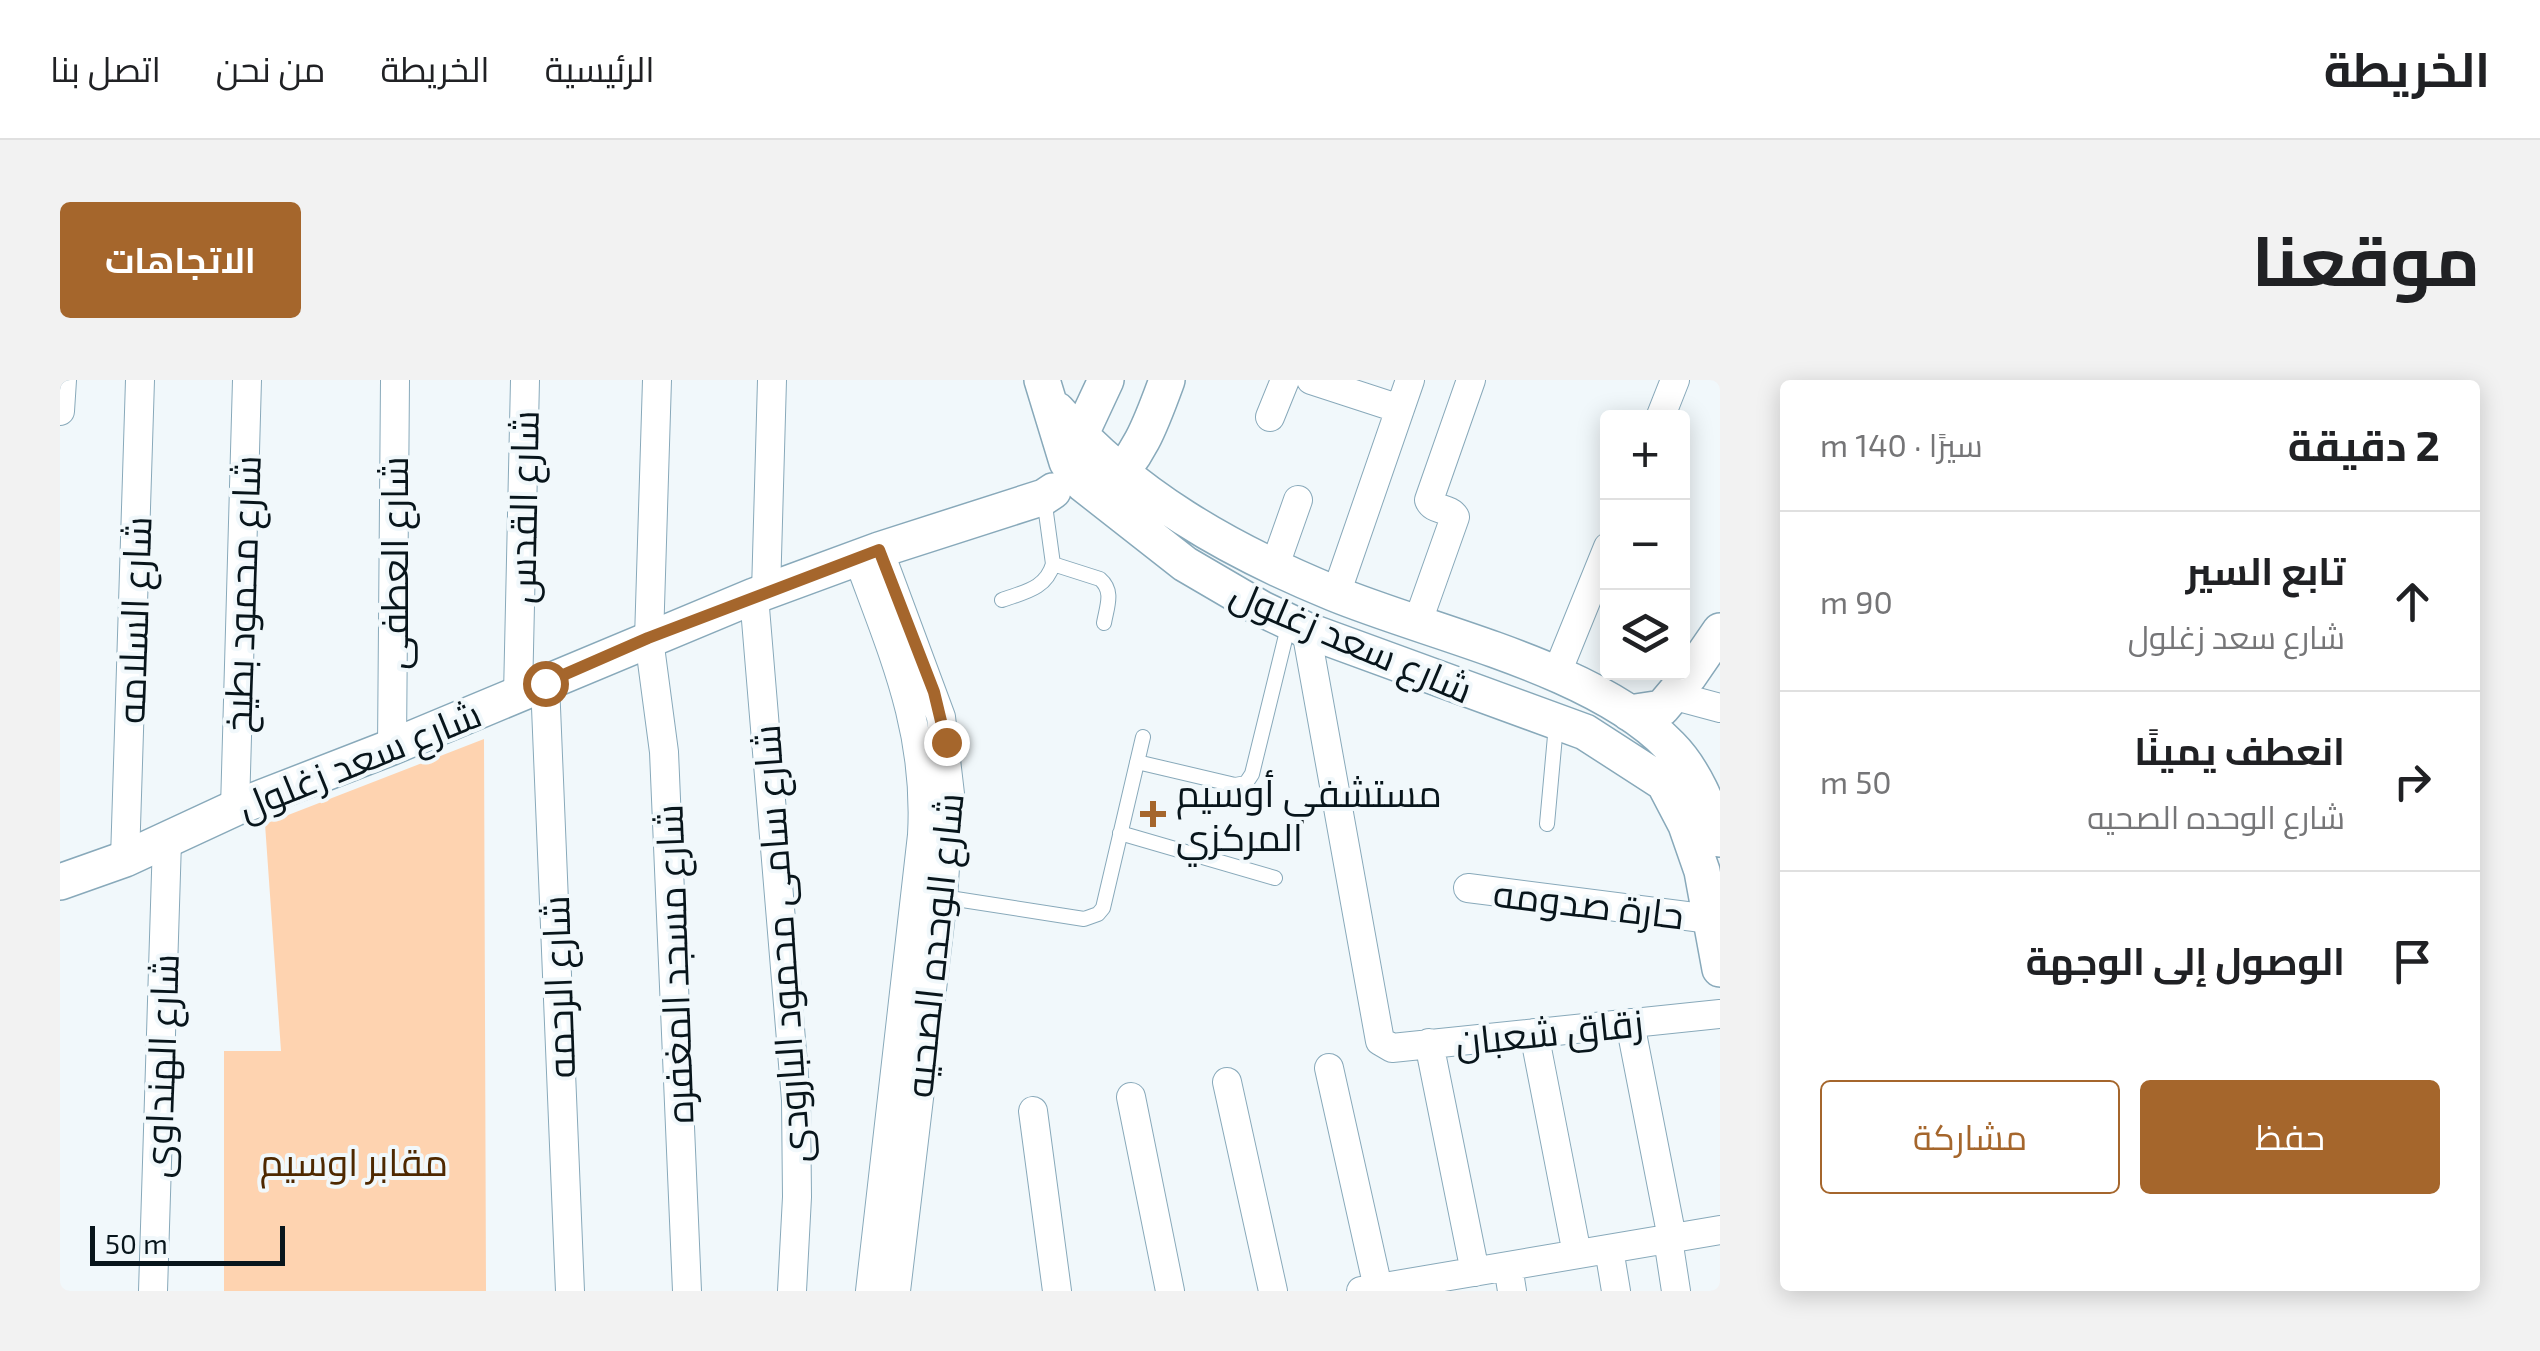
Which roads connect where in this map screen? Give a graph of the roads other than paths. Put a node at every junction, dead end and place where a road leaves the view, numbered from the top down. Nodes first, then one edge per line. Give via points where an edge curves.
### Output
1 (62, 380) edge
2 (140, 380) edge
3 (247, 380) edge
4 (395, 380) edge
5 (525, 380) edge
6 (657, 380) edge
7 (772, 380) edge
8 (1106, 380) edge
9 (1166, 380) edge
10 (1284, 380) edge
11 (1311, 380) edge
12 (1410, 380) edge
13 (1471, 380) edge
14 (1675, 380) edge
15 (1047, 392) edge
16 (1400, 408) junction
17 (1663, 410) edge
18 (60, 412) edge
19 (1270, 417) dead end
20 (1061, 472) junction
21 (1109, 485) junction
22 (1298, 500) dead end
23 (1157, 522) junction
24 (868, 554) junction
25 (1053, 564) junction
26 (1600, 567) edge
27 (1274, 568) junction
28 (760, 594) junction
29 (1336, 594) junction
30 (1002, 600) dead end
31 (1104, 623) dead end
32 (1417, 624) junction
33 (1298, 626) junction
34 (1720, 630) edge
35 (648, 638) junction
36 (1556, 675) junction
37 (1684, 687) junction
38 (531, 689) junction
39 (1720, 708) edge
40 (1629, 713) junction
41 (1556, 721) junction
42 (1143, 737) dead end
43 (392, 746) junction
44 (1136, 762) junction
45 (1673, 766) junction
46 (1720, 775) edge
47 (235, 808) junction
48 (1547, 824) dead end
49 (1120, 833) junction
50 (1720, 838) edge
51 (167, 842) junction
52 (125, 859) junction
53 (1275, 878) dead end
54 (60, 882) edge
55 (1468, 888) dead end
56 (943, 897) junction
57 (1710, 919) junction
58 (1720, 969) edge
59 (1720, 1014) edge
60 (1630, 1023) junction
61 (1534, 1032) junction
62 (1428, 1043) junction
63 (1329, 1068) dead end
64 (1227, 1082) dead end
65 (1131, 1097) dead end
66 (1034, 1111) dead end
67 (1720, 1230) edge
68 (1670, 1238) junction
69 (1609, 1249) junction
70 (1576, 1254) junction
71 (1474, 1272) junction
72 (1510, 1278) edge
73 (1386, 1288) edge
74 (153, 1291) edge
75 (570, 1291) edge
76 (687, 1291) edge
77 (792, 1291) edge
78 (870, 1291) edge
79 (896, 1291) edge
80 (1058, 1291) edge
81 (1170, 1291) edge
82 (1274, 1291) edge
83 (1616, 1291) edge
84 (1676, 1291) edge

1 - 18 street
2 - 52 street, شارع السلامه
3 - 47 street, شارع محمود بطيخ
4 - 43 street, شارع العطفى
5 - 38 street, شارع القدس
6 - 35 street, شارع مسجد المغفره
7 - 28 street, شارع سامى محمود البارودى
8 - 20 street
9 - 21 street via 1149,429
10 - 19 street
11 - 16 street
12 - 16 street
13 - 32 street via 1429,500 1454,517
14 - 17 street
15 - 20 street, شارع سعد زغلول
16 - 29 street
20 - 21 street, شارع سعد زغلول
20 - 21 street via 1074,496
20 - 24 street, شارع سعد زغلول
20 - 25 lane
21 - 23 street, شارع سعد زغلول
22 - 27 street
23 - 27 street, شارع سعد زغلول
23 - 33 street, شارع سعد زغلول via 1223,588
24 - 28 street, شارع سعد زغلول
24 - 56 street, شارع الوحده الصحيه via 934,692 946,742 950,794
24 - 78 street, شارع الوحده الصحيه via 908,696 924,788
25 - 30 lane via 1043,585
25 - 31 lane via 1106,584
26 - 36 street
27 - 29 street, شارع سعد زغلول
28 - 35 street, شارع سعد زغلول
28 - 77 street, شارع سامى محمود البارودى via 796,1100
29 - 32 street, شارع سعد زغلول
32 - 36 street, شارع سعد زغلول
33 - 41 street, شارع سعد زغلول
33 - 44 lane via 1246,783
33 - 62 street, زقاق شعبان via 1380,1041 1392,1048
34 - 37 street
35 - 38 street, شارع سعد زغلول
35 - 76 street, شارع مسجد المغفره via 664,752
36 - 40 street, شارع سعد زغلول
37 - 39 street
37 - 40 street via 1662,708
37 - 45 street via 1670,729
38 - 43 street, شارع سعد زغلول
38 - 75 street, شارع الرحمه
40 - 45 street, شارع سعد زغلول
41 - 45 street, شارع سعد زغلول
41 - 48 lane
42 - 44 lane
43 - 47 street, شارع سعد زغلول
44 - 49 lane
45 - 46 street
45 - 50 street via 1697,782
45 - 57 street
47 - 51 street, شارع سعد زغلول
49 - 53 lane
49 - 56 lane via 1103,908 1092,918
51 - 52 street, شارع سعد زغلول
51 - 74 street, شارع الهنداوى
52 - 54 street, شارع سعد زغلول
55 - 57 street, حارة صدومه
56 - 79 street, شارع الوحده الصحيه
57 - 58 street
59 - 60 street, زقاق شعبان
60 - 61 street, زقاق شعبان
60 - 68 street
61 - 62 street, زقاق شعبان
61 - 70 street
62 - 71 street
63 - 73 street
64 - 82 street
65 - 81 street
66 - 80 street
67 - 68 street
68 - 69 street
68 - 84 street
69 - 70 street
69 - 83 street
70 - 72 street
71 - 72 street
71 - 73 street

